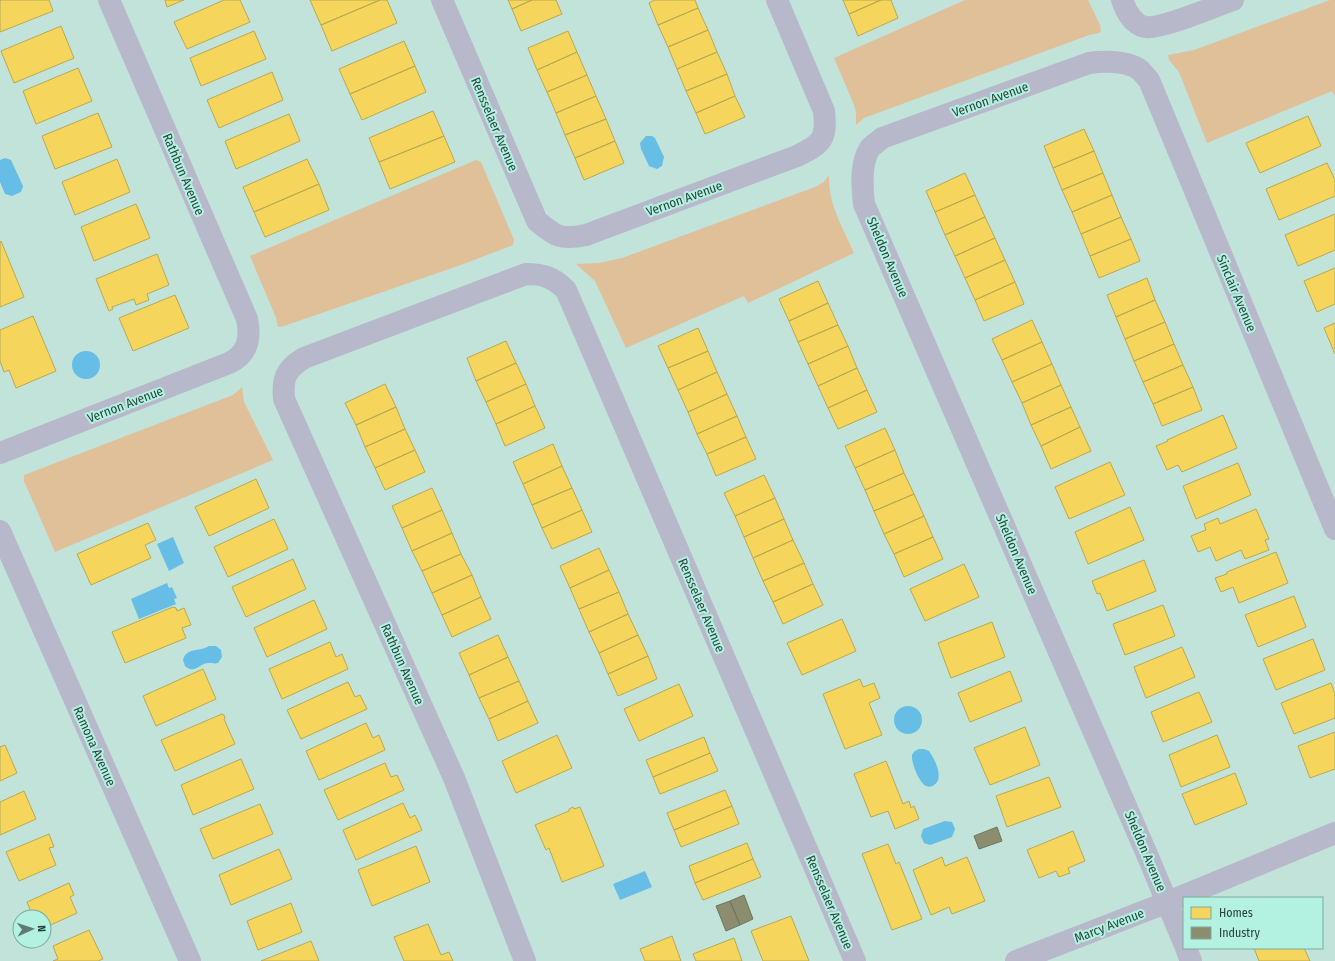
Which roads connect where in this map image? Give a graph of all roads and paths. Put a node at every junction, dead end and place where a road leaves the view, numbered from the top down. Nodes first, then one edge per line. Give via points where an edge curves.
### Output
1 (109, 0) edge
2 (442, 0) edge
3 (777, 0) edge
4 (1122, 0) edge
5 (1233, 0) edge
6 (1130, 65) joint
7 (864, 163) joint
8 (560, 237) joint
9 (526, 274) joint
10 (246, 350) joint
11 (0, 453) edge
12 (1335, 529) edge
13 (0, 531) edge
14 (1335, 833) edge
15 (1168, 902) junction
16 (1183, 940) edge
17 (1186, 949) edge
18 (190, 961) edge
19 (524, 961) edge
20 (855, 961) edge
21 (1016, 961) edge
22 (1191, 961) edge

1 - 10 street, Rathbun Avenue via 247,319 249,337
2 - 8 street, Rensselaer Avenue via 537,222
3 - 8 street, Vernon Avenue via 824,111 826,130 818,143 798,156 586,235
4 - 5 street via 1128,15 1145,27 1163,25
6 - 7 street, Vernon Avenue via 1107,61 1089,63 882,138 870,149
6 - 12 street, Sinclair Avenue via 1140,70 1149,80
7 - 15 street, Sheldon Avenue via 861,183 864,204
9 - 19 street, Rathbun Avenue via 304,358 289,370 284,382 284,399 454,778
9 - 20 street, Rensselaer Avenue via 547,276 566,290
10 - 11 street, Vernon Avenue via 239,358 229,363
13 - 18 street, Ramona Avenue
14 - 15 street, Marcy Avenue
15 - 16 street, Sheldon Avenue
15 - 21 street, Marcy Avenue
17 - 22 street

